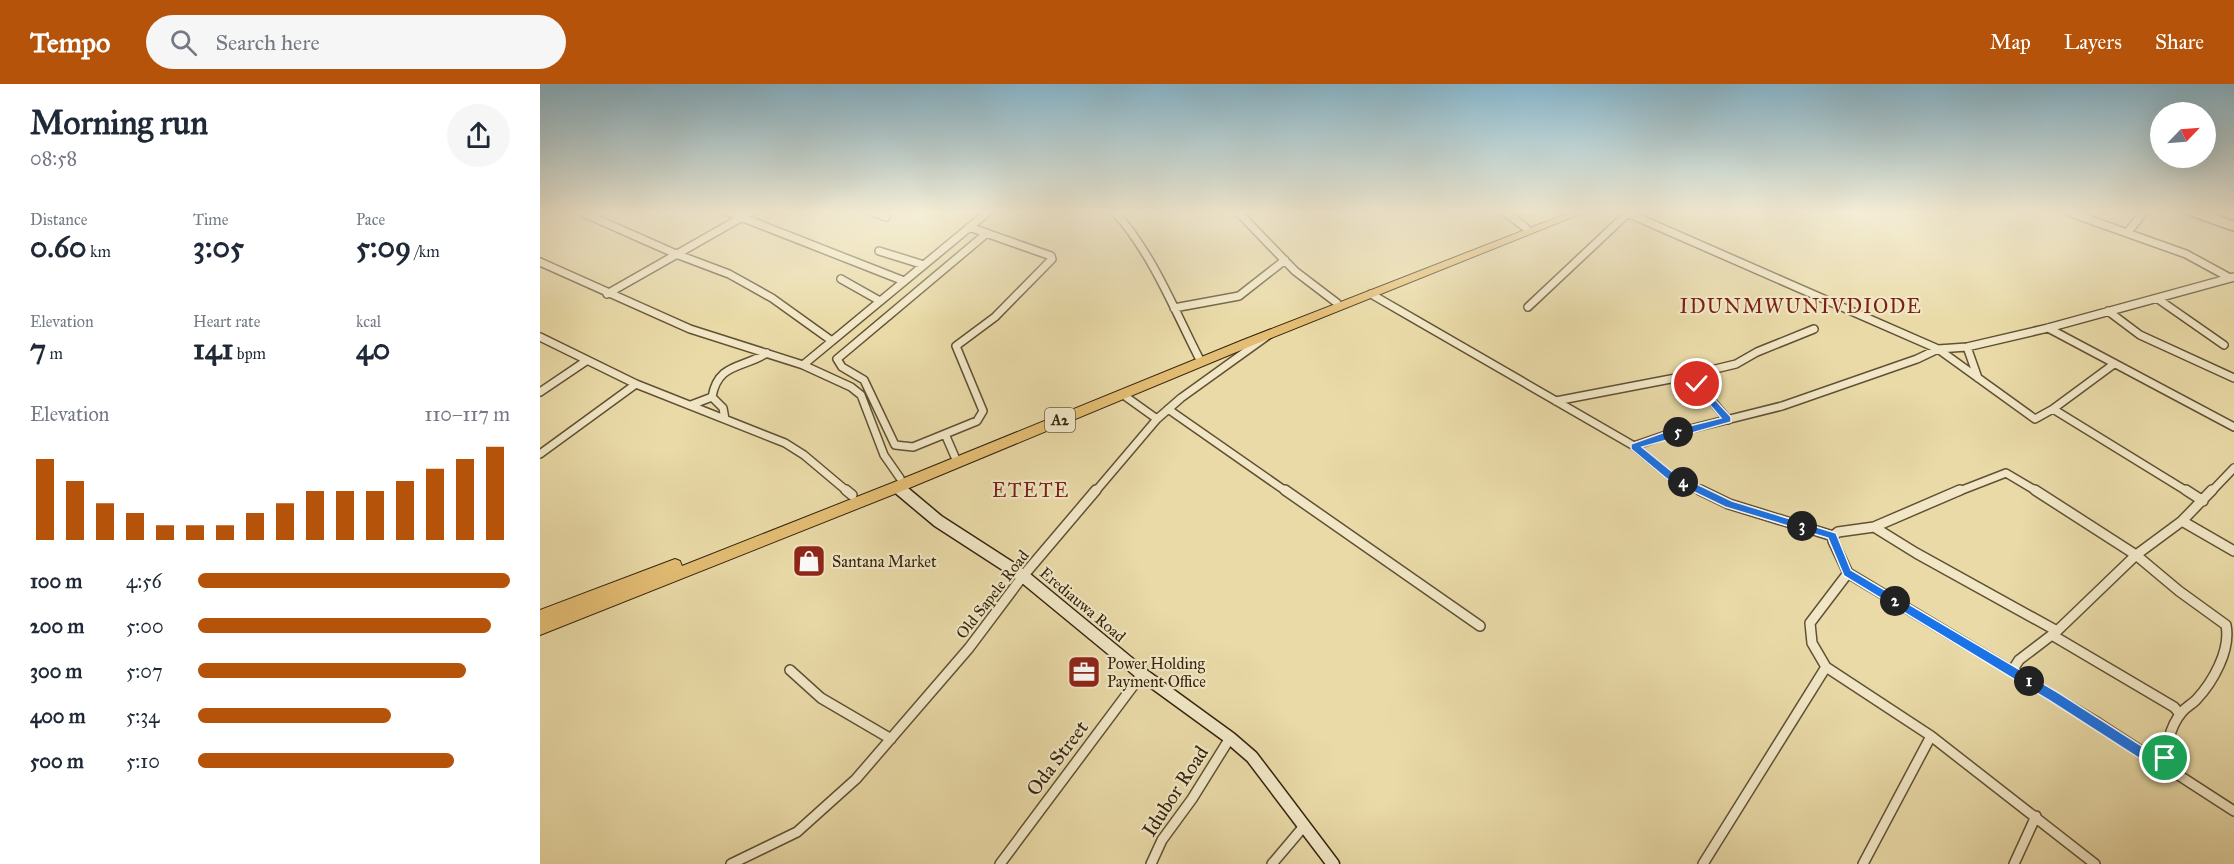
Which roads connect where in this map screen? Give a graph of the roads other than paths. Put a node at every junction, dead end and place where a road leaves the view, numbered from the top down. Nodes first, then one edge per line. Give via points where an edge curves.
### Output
1 (663, 248) edge
2 (686, 248) edge
3 (821, 248) edge
4 (944, 248) edge
5 (969, 248) edge
6 (1032, 248) edge
7 (1143, 248) edge
8 (1274, 248) edge
9 (1474, 248) edge
10 (1487, 248) edge
11 (1590, 248) edge
12 (1708, 248) edge
13 (2171, 248) edge
14 (879, 251) dead end
15 (676, 254) junction
16 (1285, 260) junction
17 (540, 262) edge
18 (924, 265) junction
19 (2232, 277) edge
20 (841, 279) dead end
21 (904, 281) junction
22 (607, 294) junction
23 (1371, 294) junction
24 (2158, 299) junction
25 (880, 301) junction
26 (1336, 303) junction
27 (1528, 307) dead end
28 (1174, 308) junction
29 (2108, 311) junction
30 (2048, 328) junction
31 (1814, 329) dead end
32 (1270, 334) junction
33 (540, 337) edge
34 (832, 341) junction
35 (2224, 345) dead end
36 (1967, 346) junction
37 (1938, 349) junction
38 (766, 353) junction
39 (1199, 358) junction
40 (586, 361) junction
41 (2114, 364) junction
42 (803, 365) junction
43 (1681, 377) junction
44 (2234, 378) edge
45 (1979, 379) junction
46 (636, 384) junction
47 (540, 392) edge
48 (1122, 394) junction
49 (712, 397) junction
50 (1556, 401) junction
51 (692, 405) junction
52 (1168, 409) junction
53 (2053, 409) junction
54 (725, 419) junction
55 (1157, 419) junction
56 (1728, 420) junction
57 (2234, 427) edge
58 (945, 434) junction
59 (1634, 446) junction
60 (540, 454) edge
61 (955, 457) junction
62 (2234, 468) edge
63 (898, 483) junction
64 (852, 495) junction
65 (2203, 501) junction
66 (2182, 521) junction
67 (1874, 527) junction
68 (1833, 536) junction
69 (2234, 551) edge
70 (2136, 555) junction
71 (1848, 573) junction
72 (1023, 576) junction
73 (542, 621) edge
74 (1480, 626) dead end
75 (2055, 633) junction
76 (1827, 667) junction
77 (790, 669) dead end
78 (2012, 671) junction
79 (1142, 674) junction
80 (2180, 714) junction
81 (1931, 736) junction
82 (1230, 738) junction
83 (891, 740) junction
84 (2167, 769) junction
85 (2234, 811) edge
86 (2036, 816) junction
87 (1305, 825) junction
88 (731, 864) edge
89 (1000, 864) edge
90 (1151, 864) edge
91 (1272, 864) edge
92 (1333, 864) edge
93 (1703, 864) edge
94 (1863, 864) edge
95 (2014, 864) edge
96 (2095, 864) edge

1 - 15 street
2 - 15 street
3 - 21 street
4 - 18 street
5 - 58 street via 837,359 842,367 864,380 895,445 910,448
6 - 58 street via 1052,259 995,317 956,346 983,411 977,421
7 - 28 street
8 - 16 street
9 - 26 highway, A2
10 - 23 highway, A2
11 - 27 street
12 - 37 street
13 - 19 street
14 - 18 street
15 - 22 street
15 - 34 street via 729,274 772,298
16 - 26 street
16 - 28 street via 1239,296
17 - 22 street
18 - 21 street
19 - 24 street
20 - 25 street
21 - 25 street
22 - 38 street via 690,329
23 - 32 highway, A2
23 - 50 street
24 - 29 street
24 - 35 street
25 - 34 street
26 - 39 highway, A2
28 - 39 street
29 - 30 street
29 - 44 street via 2132,331
30 - 36 street
30 - 41 street
31 - 43 street via 1736,364
32 - 48 highway, A2
32 - 52 street, Old Sapele Road
33 - 40 street
34 - 42 street
36 - 37 street
36 - 45 street
37 - 45 street
37 - 56 street via 1782,405
38 - 42 street
38 - 49 street via 723,370
39 - 61 highway, A2
40 - 46 street
40 - 47 street
41 - 53 street
41 - 57 street
42 - 63 street via 861,395
43 - 50 street
43 - 56 street via 1697,384
45 - 53 street via 2030,417 2039,418
46 - 51 street
46 - 60 street
48 - 55 street
48 - 63 highway, A2
49 - 51 street
49 - 54 street via 723,408
50 - 59 street
51 - 54 street
52 - 55 street, Old Sapele Road
52 - 74 street
53 - 65 street
54 - 64 street via 785,443
55 - 72 street, Old Sapele Road
56 - 59 street
58 - 61 street
59 - 68 street via 1670,476 1729,504
61 - 63 highway, A2
62 - 65 street
63 - 64 highway, A2
63 - 72 street, Erediauwa Road via 938,521
63 - 73 highway, A2
64 - 73 highway, A2
65 - 66 street
66 - 69 street
66 - 70 street
67 - 68 street
67 - 70 street via 2006,473
67 - 75 street
68 - 71 street
70 - 75 street
70 - 80 street via 2230,631 2216,672
71 - 76 street via 1810,623 1812,643
71 - 78 street
72 - 79 street, Erediauwa Road
72 - 83 street, Old Sapele Road via 969,648
75 - 78 street via 2019,660
75 - 80 street
76 - 81 street
76 - 93 street
77 - 83 street via 821,698
78 - 84 street
79 - 82 street, Erediauwa Road
79 - 89 street, Oda Street
80 - 84 street via 2165,745
81 - 86 street
81 - 94 street
82 - 87 street, Erediauwa Road via 1252,757
82 - 90 street, Idubor Road via 1162,840
83 - 88 street, Old Sapele Road via 856,779 797,832
84 - 85 street
86 - 95 street
86 - 96 street
87 - 91 street
87 - 92 street, Erediauwa Road

